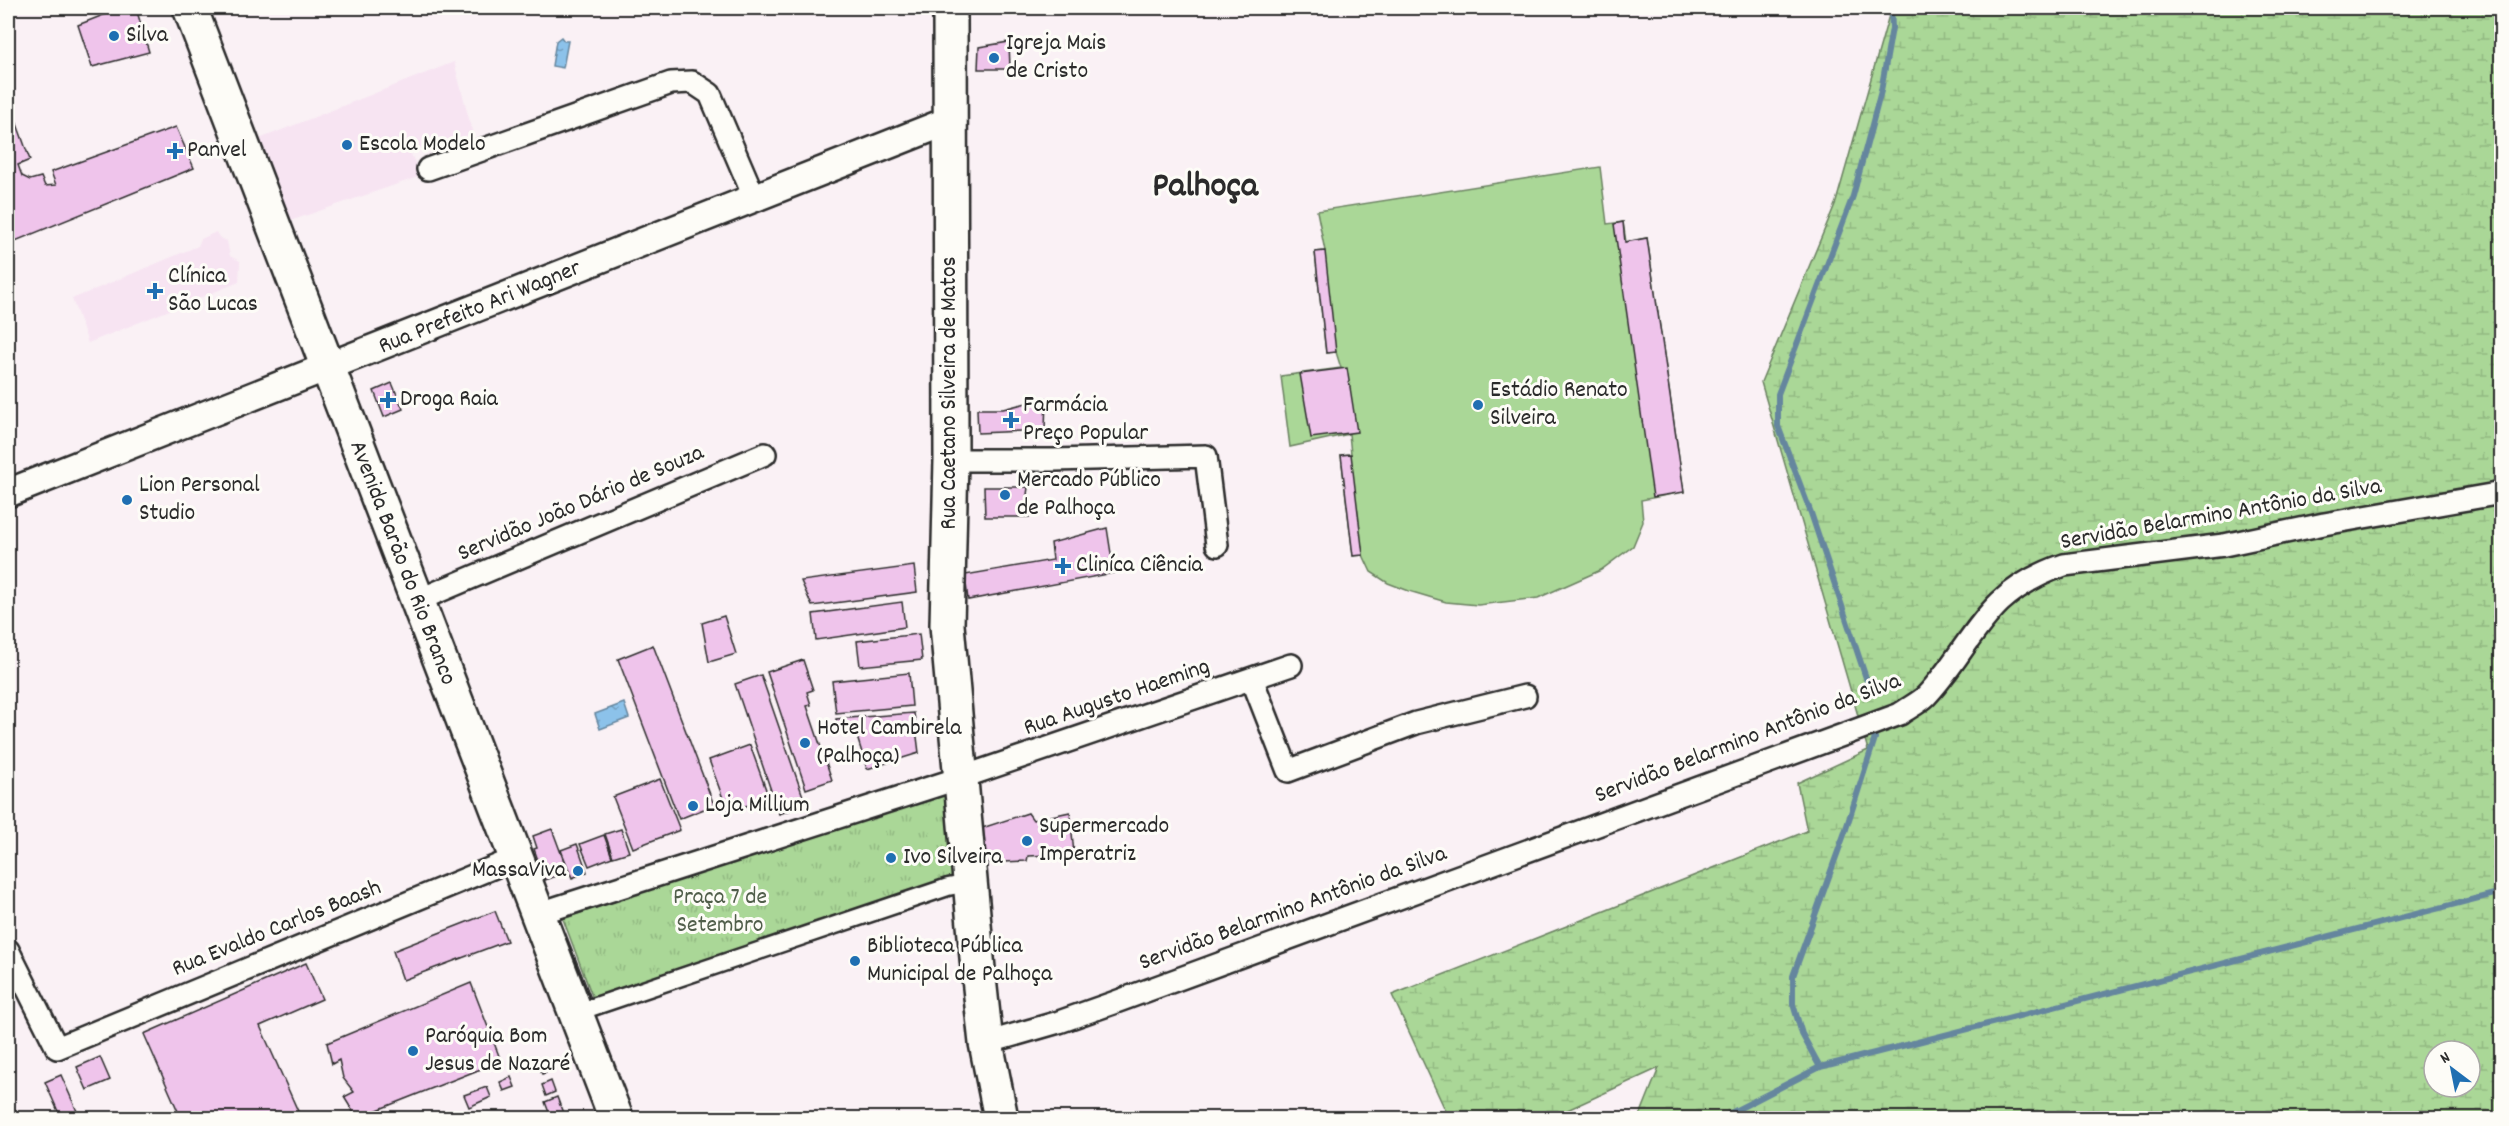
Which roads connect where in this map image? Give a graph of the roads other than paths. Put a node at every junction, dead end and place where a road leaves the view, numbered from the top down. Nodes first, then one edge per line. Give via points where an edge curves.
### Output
1 (190, 8) edge
2 (950, 8) edge
3 (951, 120) junction
4 (428, 169) dead end
5 (755, 199) junction
6 (328, 368) junction
7 (765, 454) dead end
8 (951, 460) junction
9 (2502, 492) edge
10 (8, 494) edge
11 (1217, 545) dead end
12 (416, 601) junction
13 (1291, 665) dead end
14 (1252, 679) junction
15 (1525, 696) dead end
16 (960, 778) junction
17 (516, 858) junction
18 (969, 884) junction
19 (537, 914) junction
20 (8, 950) edge
21 (575, 1013) junction
22 (986, 1043) junction
23 (616, 1119) edge
24 (1001, 1119) edge

1 - 6 main road, Avenida Barão do Rio Branco
2 - 3 main road, Rua Caetano Silveira de Matos
3 - 5 street, Rua Prefeito Ari Wagner
3 - 8 main road, Rua Caetano Silveira de Matos
4 - 5 street via 671,82 692,82 710,94
5 - 6 street, Rua Prefeito Ari Wagner
6 - 10 street, Rua Prefeito Ari Wagner
6 - 12 main road, Avenida Barão do Rio Branco
7 - 12 street, Servidão João Dário de Souza
8 - 11 street via 1206,456
8 - 16 main road, Rua Caetano Silveira de Matos via 947,625
9 - 22 street, Servidão Belarmino Antônio da Silva via 2224,545 2064,565 2043,573 2002,600 1925,698 1900,714 1113,1003
12 - 17 main road, Avenida Barão do Rio Branco
13 - 14 street, Rua Augusto Haeming
14 - 15 street via 1288,771 1416,723
14 - 16 street, Rua Augusto Haeming
16 - 18 main road, Rua Caetano Silveira de Matos
16 - 19 street
17 - 19 main road, Avenida Barão do Rio Branco
17 - 20 street, Rua Evaldo Carlos Baash via 57,1048
18 - 21 street via 948,887
18 - 22 main road, Rua Caetano Silveira de Matos
19 - 21 main road, Avenida Barão do Rio Branco
21 - 23 main road, Avenida Barão do Rio Branco
22 - 24 main road, Rua Caetano Silveira de Matos

